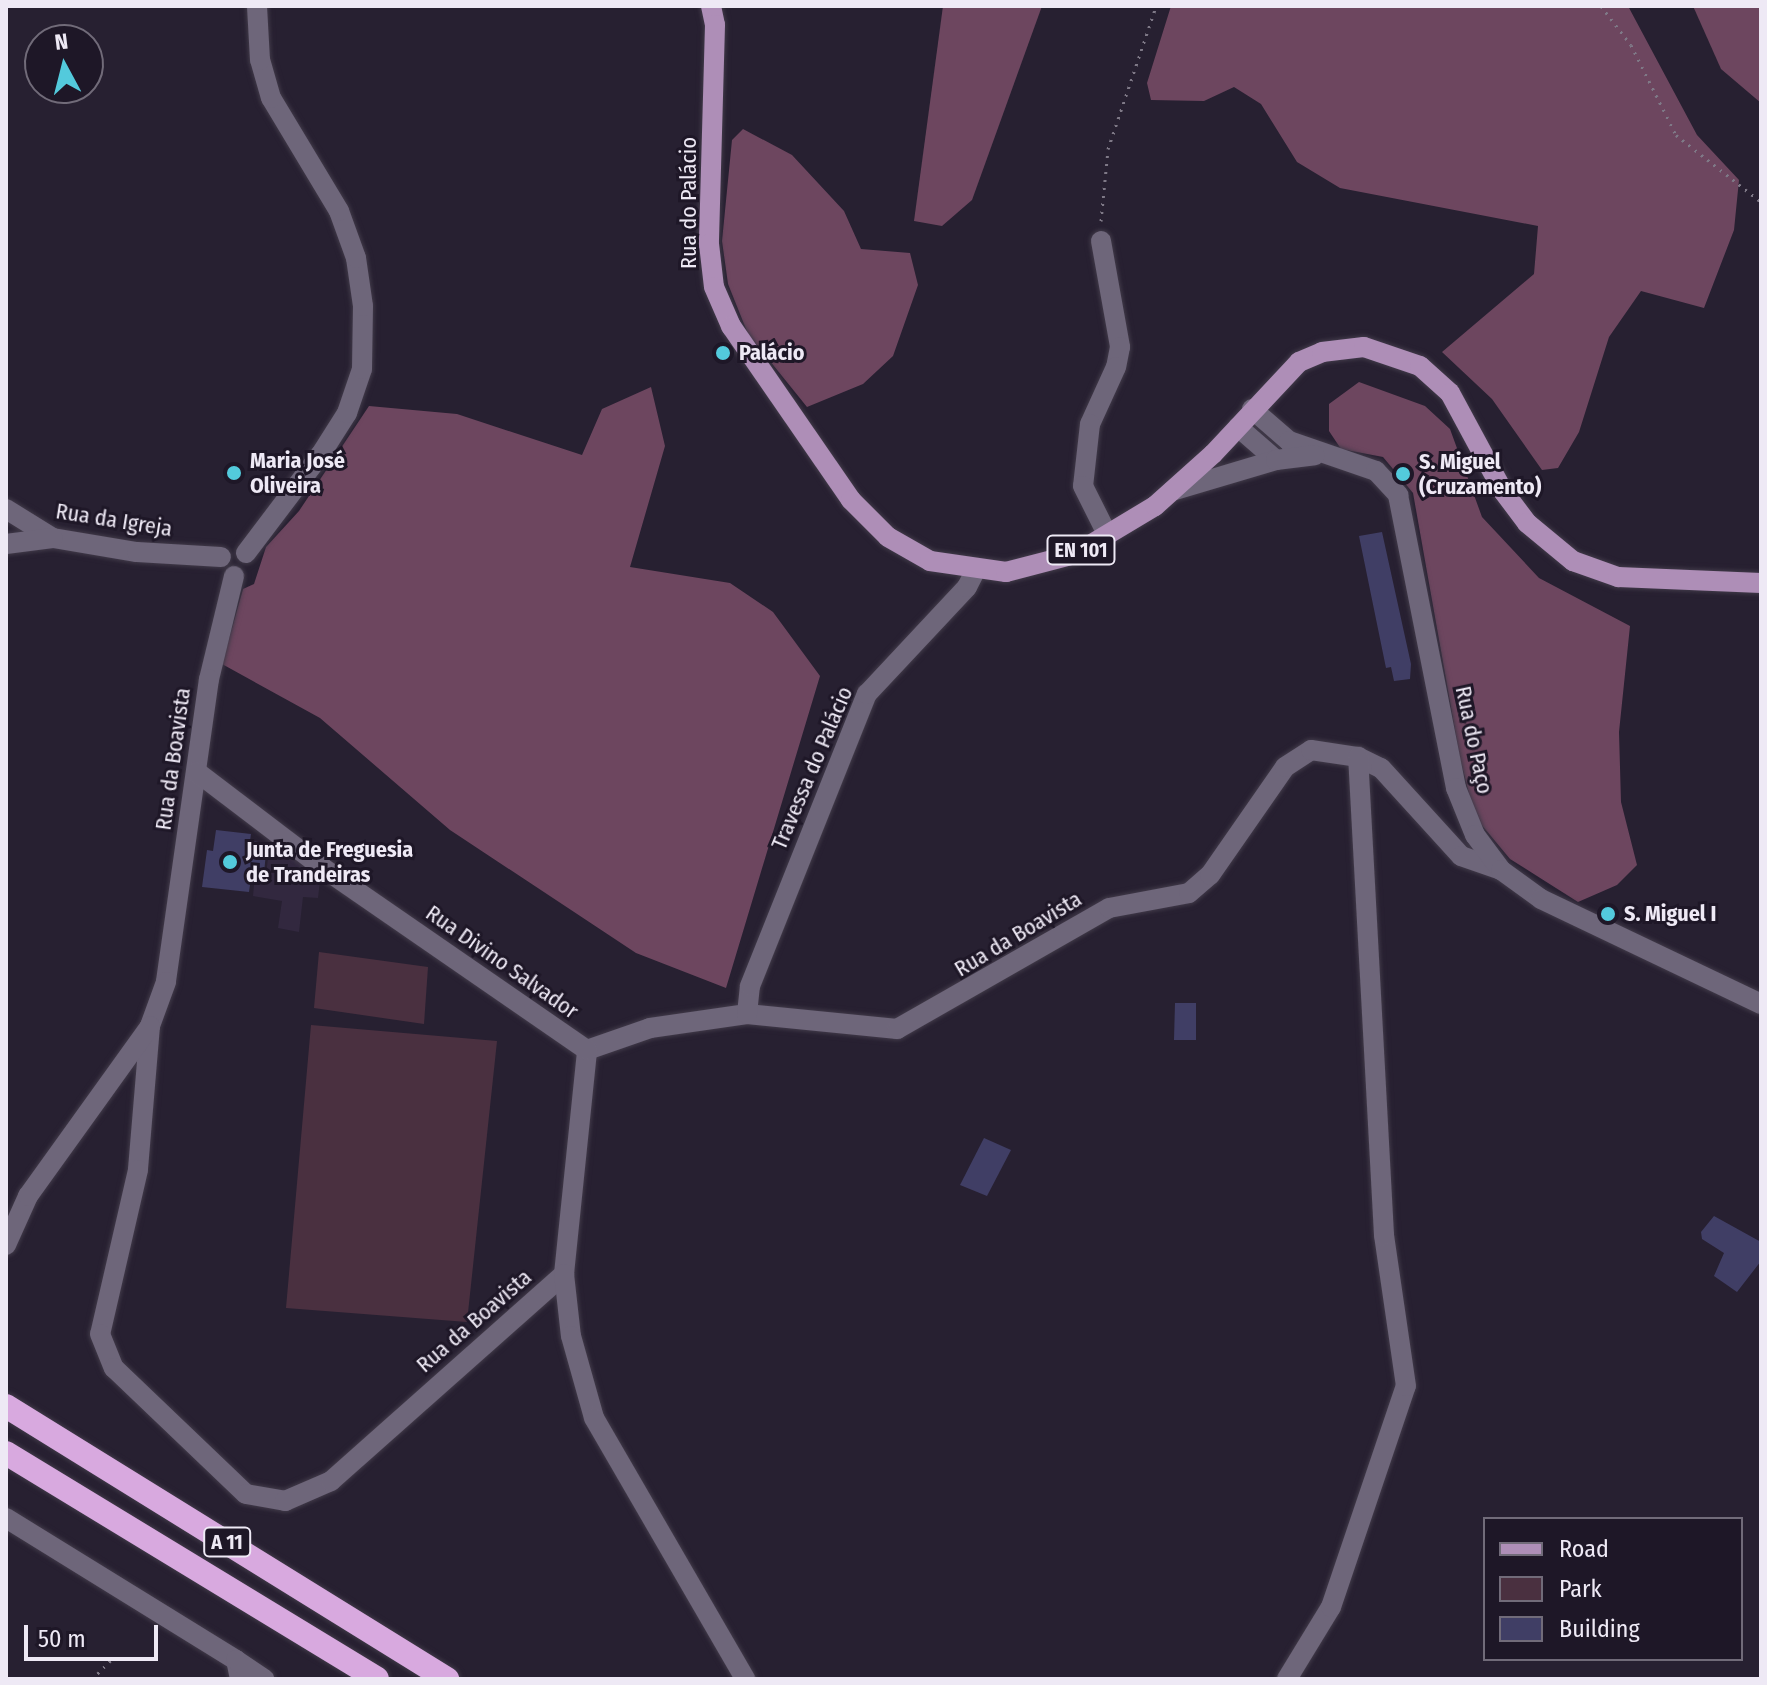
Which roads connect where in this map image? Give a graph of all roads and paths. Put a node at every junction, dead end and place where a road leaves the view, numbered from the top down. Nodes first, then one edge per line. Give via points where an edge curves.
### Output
1 (257, 6) edge
2 (711, 6) edge
3 (1156, 6) edge
4 (1601, 6) edge
5 (1761, 202) edge
6 (1101, 241) joint
7 (1252, 409) junction
8 (1238, 427) junction
9 (1316, 455) junction
10 (1276, 460) junction
11 (1172, 491) junction
12 (6, 509) edge
13 (1107, 534) junction
14 (53, 538) junction
15 (6, 544) edge
16 (246, 553) junction
17 (221, 557) junction
18 (975, 571) junction
19 (234, 576) junction
20 (1761, 583) edge
21 (1358, 757) junction
22 (197, 772) junction
23 (1501, 870) junction
24 (1761, 1004) edge
25 (747, 1014) junction
26 (150, 1026) junction
27 (587, 1050) junction
28 (6, 1245) edge
29 (564, 1274) junction
30 (6, 1406) edge
31 (6, 1453) edge
32 (6, 1518) edge
33 (114, 1657) dead end
34 (238, 1670) edge
35 (92, 1679) edge
36 (264, 1679) edge
37 (377, 1679) edge
38 (447, 1679) edge
39 (745, 1679) edge
40 (1287, 1679) edge

1 - 16 street via 260,60 271,98 339,211 356,258 363,306 362,369 347,413
2 - 18 main road, Rua do Palácio / EN 101 via 715,25 709,244 714,287 731,326 851,500 888,537 930,561
3 - 6 path via 1108,149
4 - 5 path via 1631,45 1676,135
6 - 13 street via 1120,347 1090,424 1083,486
7 - 8 main road, EN 101
7 - 9 street, Rua do Paço via 1289,441
7 - 20 main road, EN 101 via 1299,362 1322,352 1364,347 1396,354 1420,366 1450,393 1503,491 1527,523 1573,561 1618,577
8 - 10 street
8 - 11 main road, EN 101
9 - 10 street
9 - 23 street, Rua do Paço via 1376,471 1398,495 1456,788 1475,835
10 - 11 street
11 - 13 main road, EN 101
12 - 14 street, Rua da Igreja
13 - 18 main road, EN 101 via 1036,568
14 - 15 street
14 - 17 street, Rua da Igreja via 137,552
16 - 17 street via 233,548
16 - 19 street via 248,568
17 - 19 street via 222,568
18 - 25 street, Travessa do Palácio via 967,587 867,694 750,986
19 - 22 street, Rua da Boavista via 209,679
21 - 23 street, Rua da Boavista via 1381,768 1461,856
21 - 25 street, Rua da Boavista via 1311,750 1285,767 1210,875 1189,893 1109,908 897,1029
21 - 40 street via 1384,1235 1406,1386 1331,1607
22 - 26 street, Rua da Boavista via 166,982
22 - 27 street, Rua Divino Salvador via 323,868
23 - 24 street, Rua do Paço via 1541,899
25 - 27 street, Rua da Boavista via 650,1028
26 - 28 street via 28,1196
26 - 29 street, Rua da Boavista via 138,1170 100,1334 114,1368 246,1494 285,1501 331,1481
27 - 29 street, Rua da Boavista
29 - 39 street via 571,1336 594,1418
30 - 38 highway, A 11
31 - 37 highway, A 11
32 - 34 street
33 - 35 path
34 - 36 street

